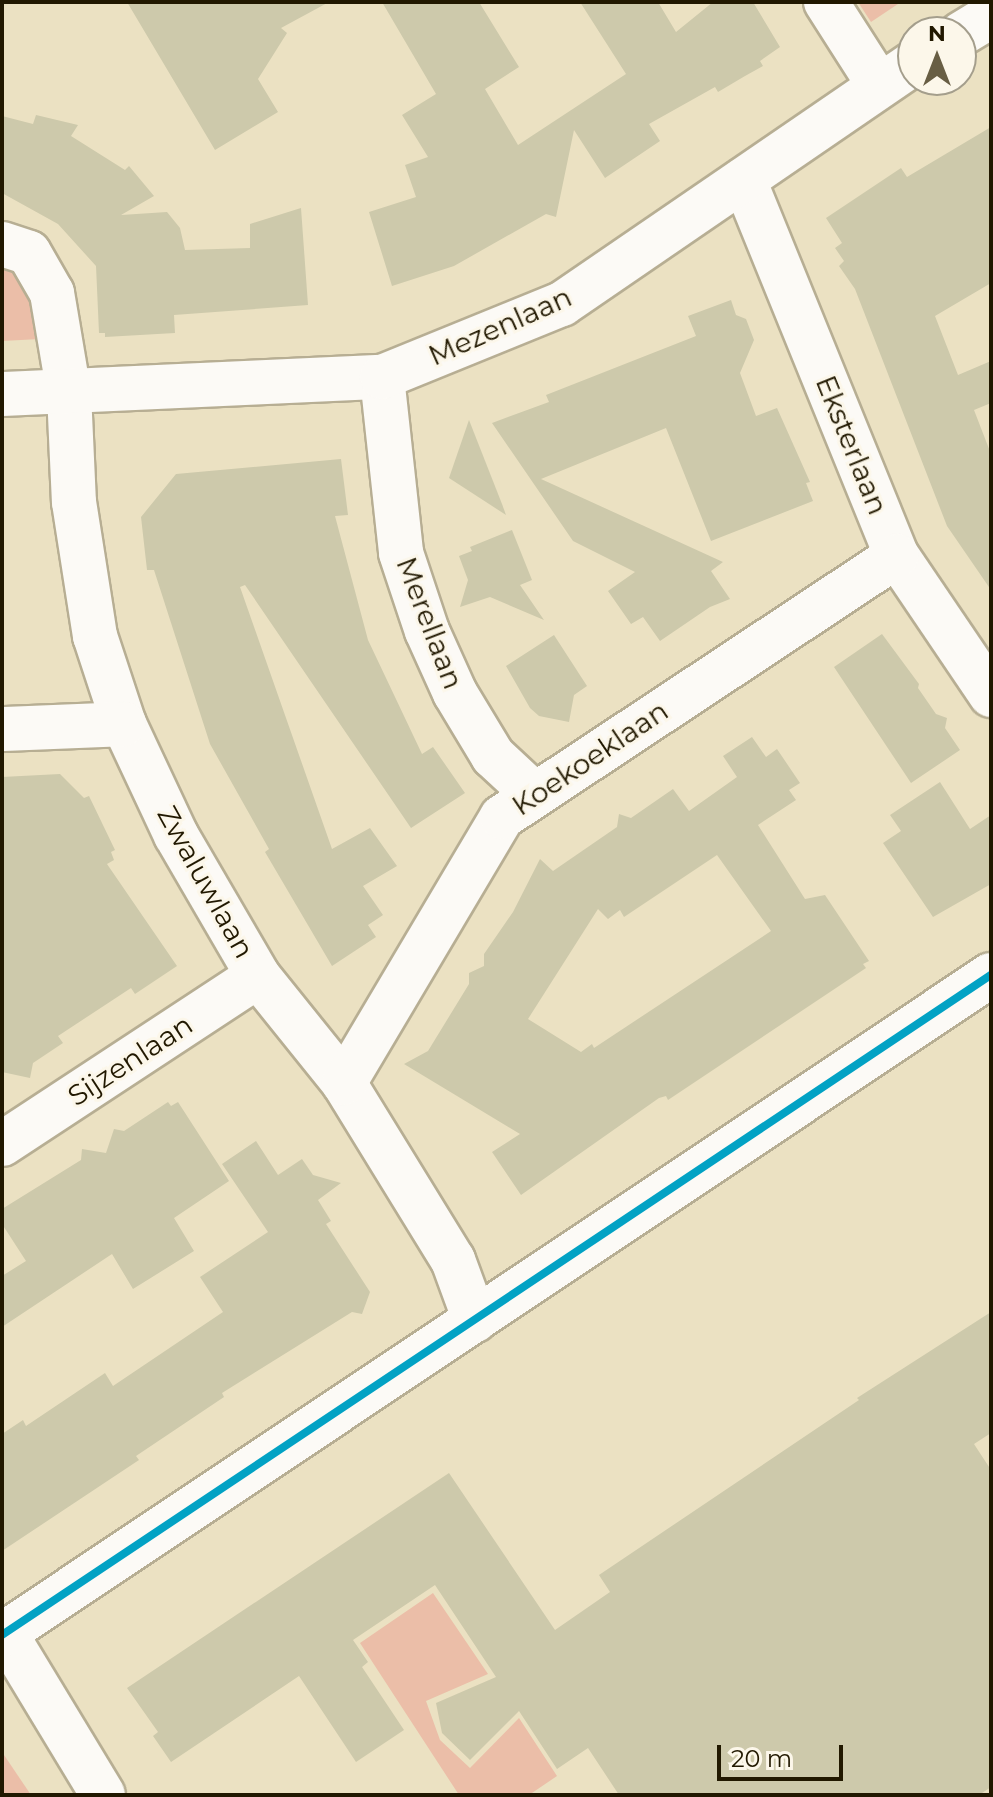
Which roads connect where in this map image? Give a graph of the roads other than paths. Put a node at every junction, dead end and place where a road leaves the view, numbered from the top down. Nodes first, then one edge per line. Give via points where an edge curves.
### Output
1 (826, 2) edge
2 (896, 74) edge
3 (744, 180) junction
4 (2, 244) edge
5 (382, 377) junction
6 (69, 393) junction
7 (2, 394) edge
8 (897, 556) junction
9 (991, 695) edge
10 (124, 724) junction
11 (2, 729) edge
12 (534, 794) junction
13 (991, 975) edge
14 (258, 976) junction
15 (344, 1083) junction
16 (2, 1144) edge
17 (475, 1320) junction
18 (4, 1634) edge
19 (103, 1795) edge

1 - 2 street
2 - 3 street, Mezenlaan
3 - 5 street, Mezenlaan via 562,304
3 - 8 street, Eksterlaan
4 - 6 street via 29,253 52,293
5 - 6 street, Mezenlaan
5 - 12 street, Merellaan via 401,553 427,631 455,693 493,756
6 - 7 street, Mezenlaan
6 - 10 street, Zwaluwlaan via 74,502 95,636
8 - 9 street, Eksterlaan
8 - 12 street, Koekoeklaan
10 - 11 street
10 - 14 street, Zwaluwlaan via 176,835
12 - 15 street, Koekoeklaan via 502,817
13 - 17 street
14 - 15 street, Zwaluwlaan
14 - 16 street, Sijzenlaan
15 - 17 street, Zwaluwlaan via 453,1260
17 - 18 street
18 - 19 street

